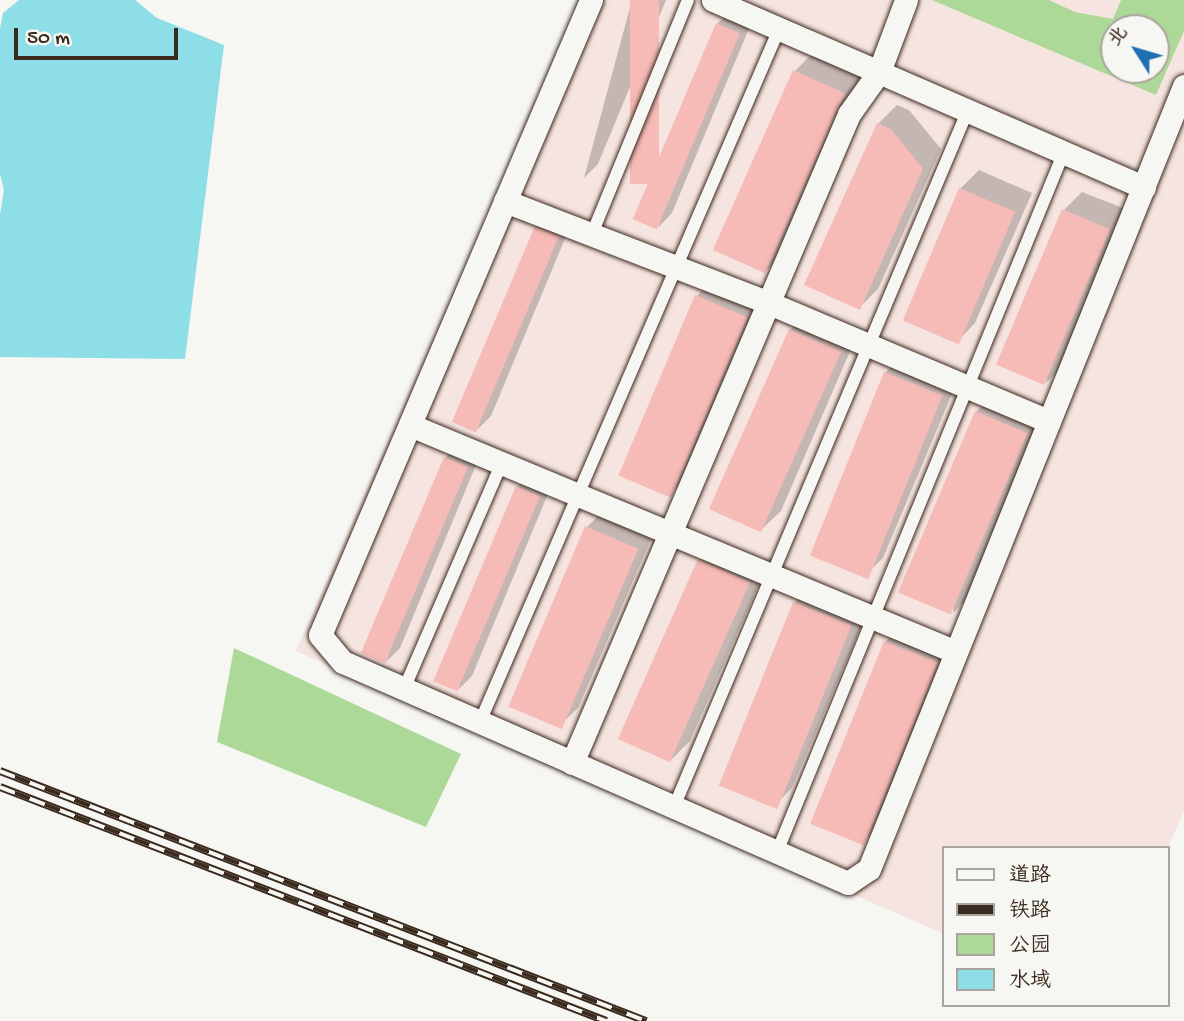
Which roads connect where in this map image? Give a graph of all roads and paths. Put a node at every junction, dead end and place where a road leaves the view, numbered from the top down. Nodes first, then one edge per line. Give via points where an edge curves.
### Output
1 (591, 0) edge
2 (688, 0) edge
3 (713, 0) edge
4 (906, 0) edge
5 (779, 29) junction
6 (879, 72) junction
7 (1184, 86) edge
8 (968, 110) junction
9 (1064, 152) junction
10 (1143, 187) junction
11 (505, 201) junction
12 (592, 234) junction
13 (676, 267) junction
14 (769, 303) junction
15 (869, 345) junction
16 (968, 387) junction
17 (1049, 421) junction
18 (410, 425) junction
19 (502, 463) junction
20 (578, 495) junction
21 (670, 533) junction
22 (772, 575) junction
23 (873, 618) junction
24 (956, 652) junction
25 (404, 689) junction
26 (480, 722) junction
27 (572, 763) junction
28 (674, 807) junction
29 (777, 852) junction

1 - 11 street
2 - 12 lane
3 - 5 street
4 - 6 street
5 - 6 street
5 - 13 lane
6 - 8 street
6 - 14 street via 849,114
7 - 10 street
8 - 9 street
8 - 15 lane
9 - 10 street
9 - 16 lane
10 - 17 street
11 - 12 street
11 - 18 street
12 - 13 street
13 - 14 street
13 - 20 lane
14 - 15 street
14 - 21 street
15 - 16 street
15 - 22 lane
16 - 17 street
16 - 23 lane
17 - 24 street
18 - 19 street
18 - 25 street via 320,635 343,663
19 - 20 street
19 - 25 lane
20 - 21 street
20 - 26 lane
21 - 22 street
21 - 27 street
22 - 23 street
22 - 28 lane
23 - 24 street
23 - 29 lane
24 - 29 street via 869,869 848,883
25 - 26 street
26 - 27 street
27 - 28 street
28 - 29 street

